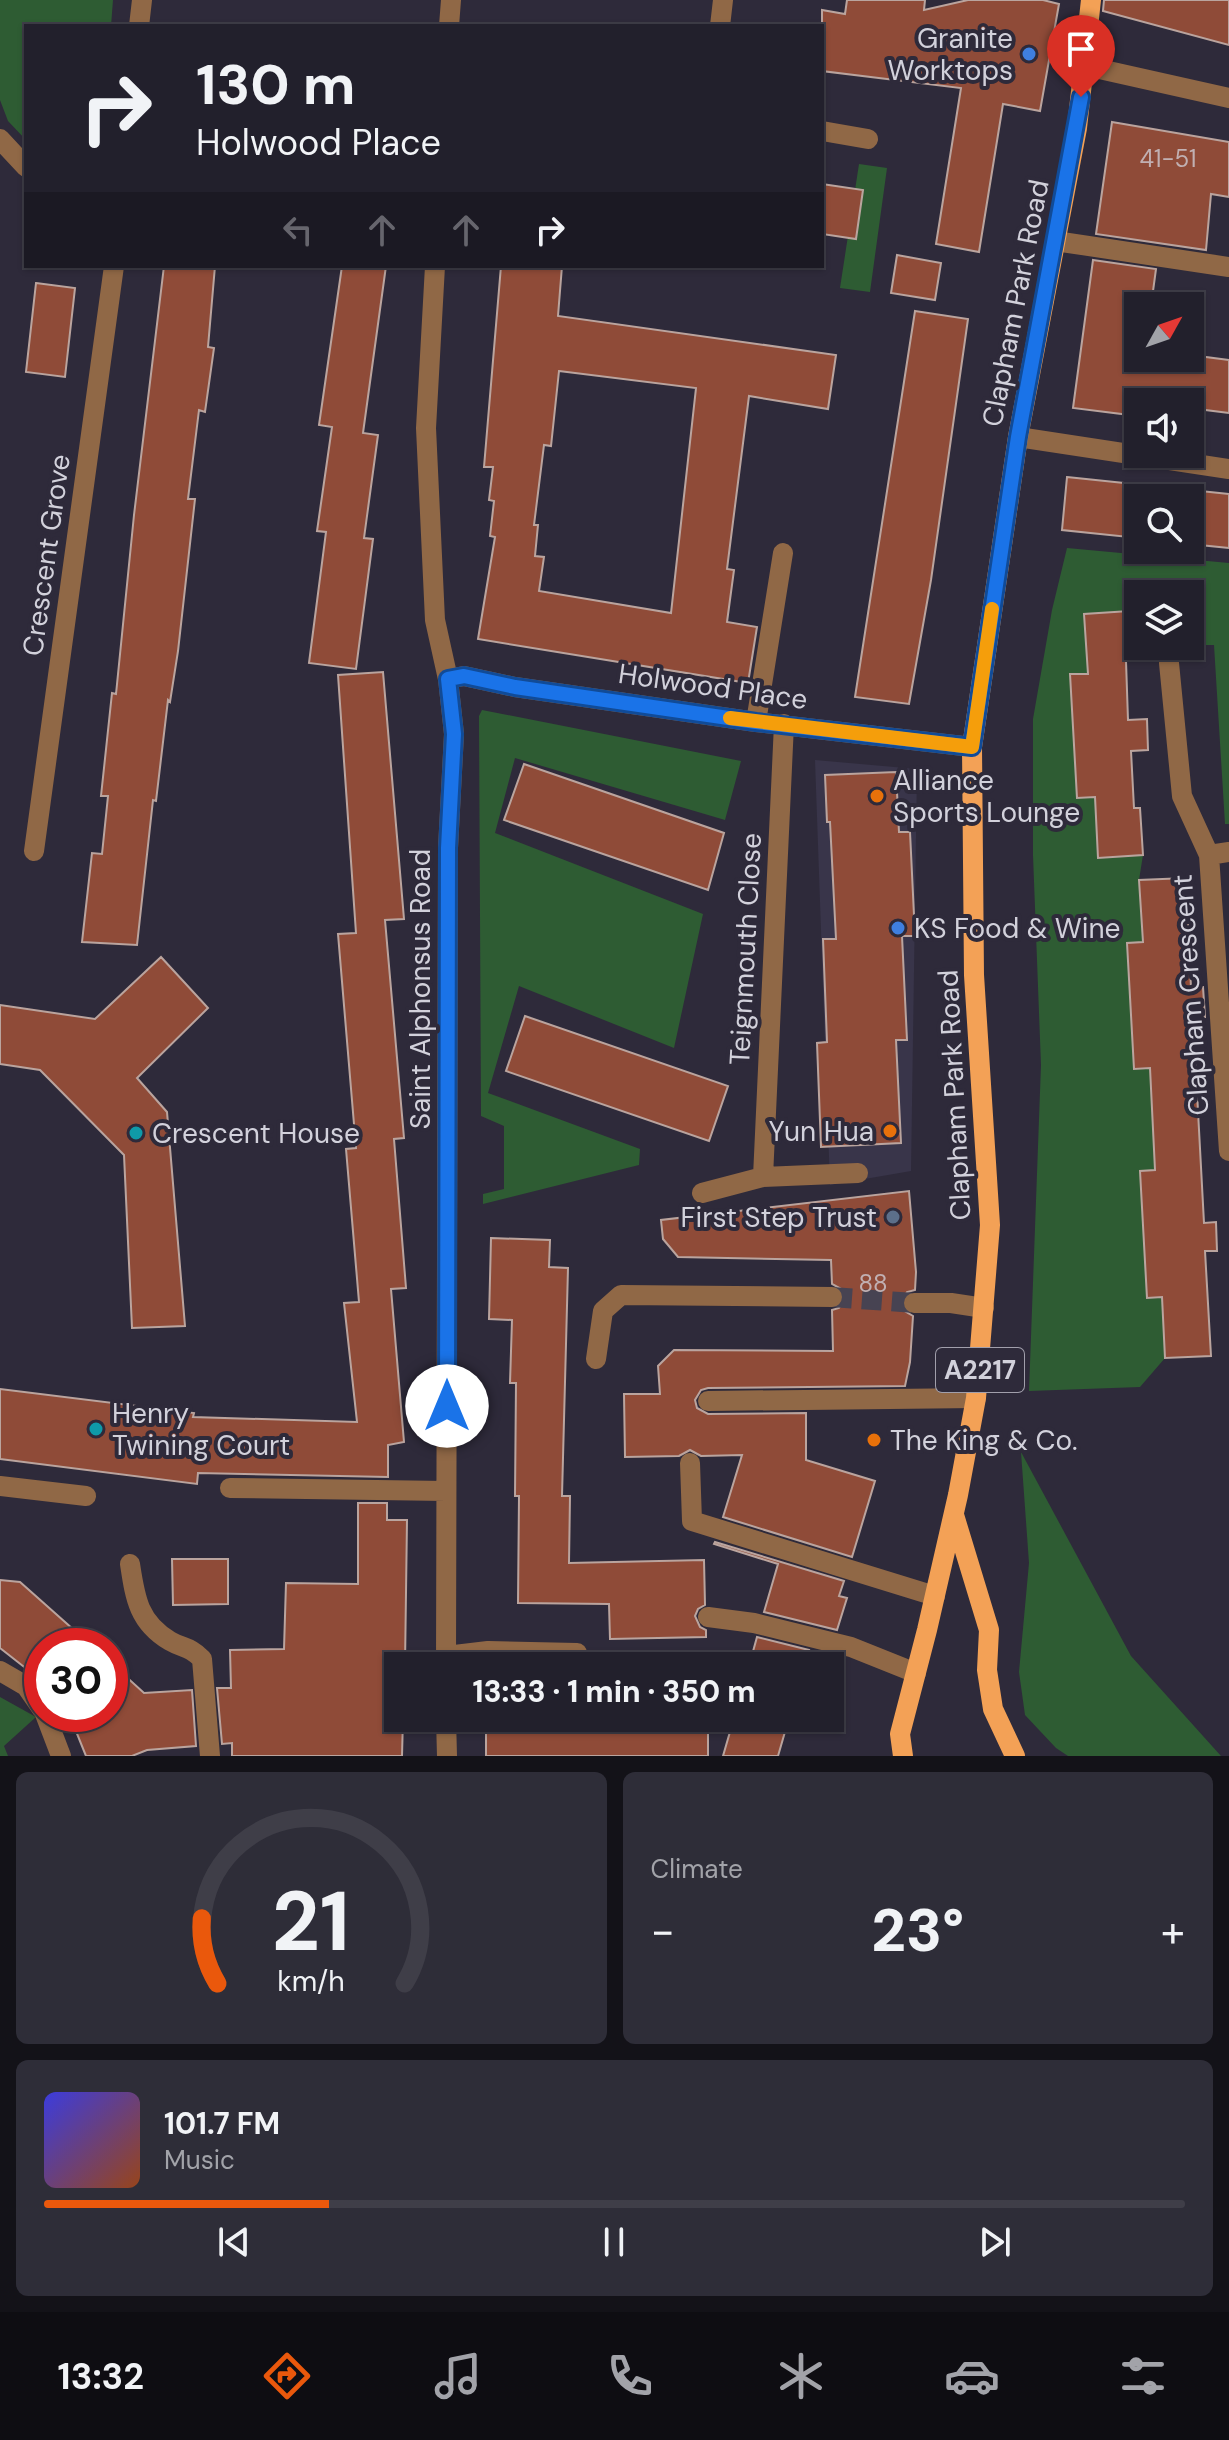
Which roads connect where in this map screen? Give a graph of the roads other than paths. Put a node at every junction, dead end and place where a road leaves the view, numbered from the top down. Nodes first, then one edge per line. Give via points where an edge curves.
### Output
1 (142, 0) edge
2 (451, 0) edge
3 (723, 0) edge
4 (1091, 0) edge
5 (139, 24) edge
6 (449, 24) edge
7 (720, 24) edge
8 (1086, 66) junction
9 (1229, 98) edge
10 (824, 131) edge
11 (0, 139) edge
12 (868, 139) dead end
13 (24, 165) edge
14 (1055, 241) junction
15 (1229, 267) edge
16 (114, 268) edge
17 (435, 268) edge
18 (1018, 437) junction
19 (1229, 469) edge
20 (783, 553) dead end
21 (1169, 663) dead end
22 (448, 679) junction
23 (756, 722) junction
24 (784, 724) junction
25 (972, 747) junction
26 (34, 851) dead end
27 (1219, 853) edge
28 (1229, 1151) edge
29 (858, 1173) dead end
30 (763, 1177) junction
31 (702, 1193) dead end
32 (832, 1297) tunnel mouth
33 (914, 1303) tunnel mouth
34 (984, 1308) junction
35 (596, 1359) dead end
36 (976, 1398) junction
37 (708, 1401) dead end
38 (690, 1463) dead end
39 (0, 1486) edge
40 (230, 1488) dead end
41 (446, 1491) junction
42 (86, 1496) dead end
43 (954, 1514) junction
44 (130, 1564) dead end
45 (935, 1596) junction
46 (708, 1617) dead end
47 (446, 1652) edge
48 (484, 1652) edge
49 (532, 1652) edge
50 (0, 1671) edge
51 (916, 1673) junction
52 (24, 1685) edge
53 (52, 1732) edge
54 (446, 1732) edge
55 (61, 1756) edge
56 (210, 1756) edge
57 (447, 1756) edge
58 (903, 1756) edge
59 (1015, 1756) edge

1 - 5 street
2 - 6 street
3 - 7 street
4 - 8 main road, Clapham Park Road / A2217
8 - 9 street
8 - 14 main road, Clapham Park Road / A2217
10 - 12 street
11 - 13 street
14 - 15 street
14 - 18 main road, Clapham Park Road / A2217
16 - 26 street, Crescent Grove
17 - 22 street, Saint Alphonsus Road via 426,428 435,620
18 - 19 street
18 - 25 main road, Clapham Park Road / A2217
20 - 23 street
21 - 27 street via 1182,796
22 - 23 street, Holwood Place via 464,676
22 - 41 street, Saint Alphonsus Road via 454,734 448,862
23 - 24 street, Holwood Place
24 - 25 street, Holwood Place
24 - 30 street, Teignmouth Close
25 - 34 main road, Clapham Park Road / A2217 via 974,975 990,1225
27 - 28 street, Clapham Crescent
29 - 30 street
30 - 31 street
32 - 35 street via 621,1295 603,1311
33 - 34 street
34 - 36 main road, Clapham Park Road / A2217
36 - 37 street
36 - 43 main road, Clapham Park Road / A2217
38 - 45 street via 692,1521
39 - 42 street
40 - 41 street
41 - 47 street, Saint Alphonsus Road
43 - 45 main road, Clapham Park Road / A2217
43 - 59 main road via 989,1630 987,1670 993,1709
44 - 56 street via 137,1607 151,1627 202,1659
45 - 51 main road, Clapham Park Road / A2217
46 - 51 street via 851,1647
48 - 49 street
50 - 52 street
51 - 58 main road, Clapham Park Road / A2217 via 900,1734
53 - 55 street
54 - 57 street

